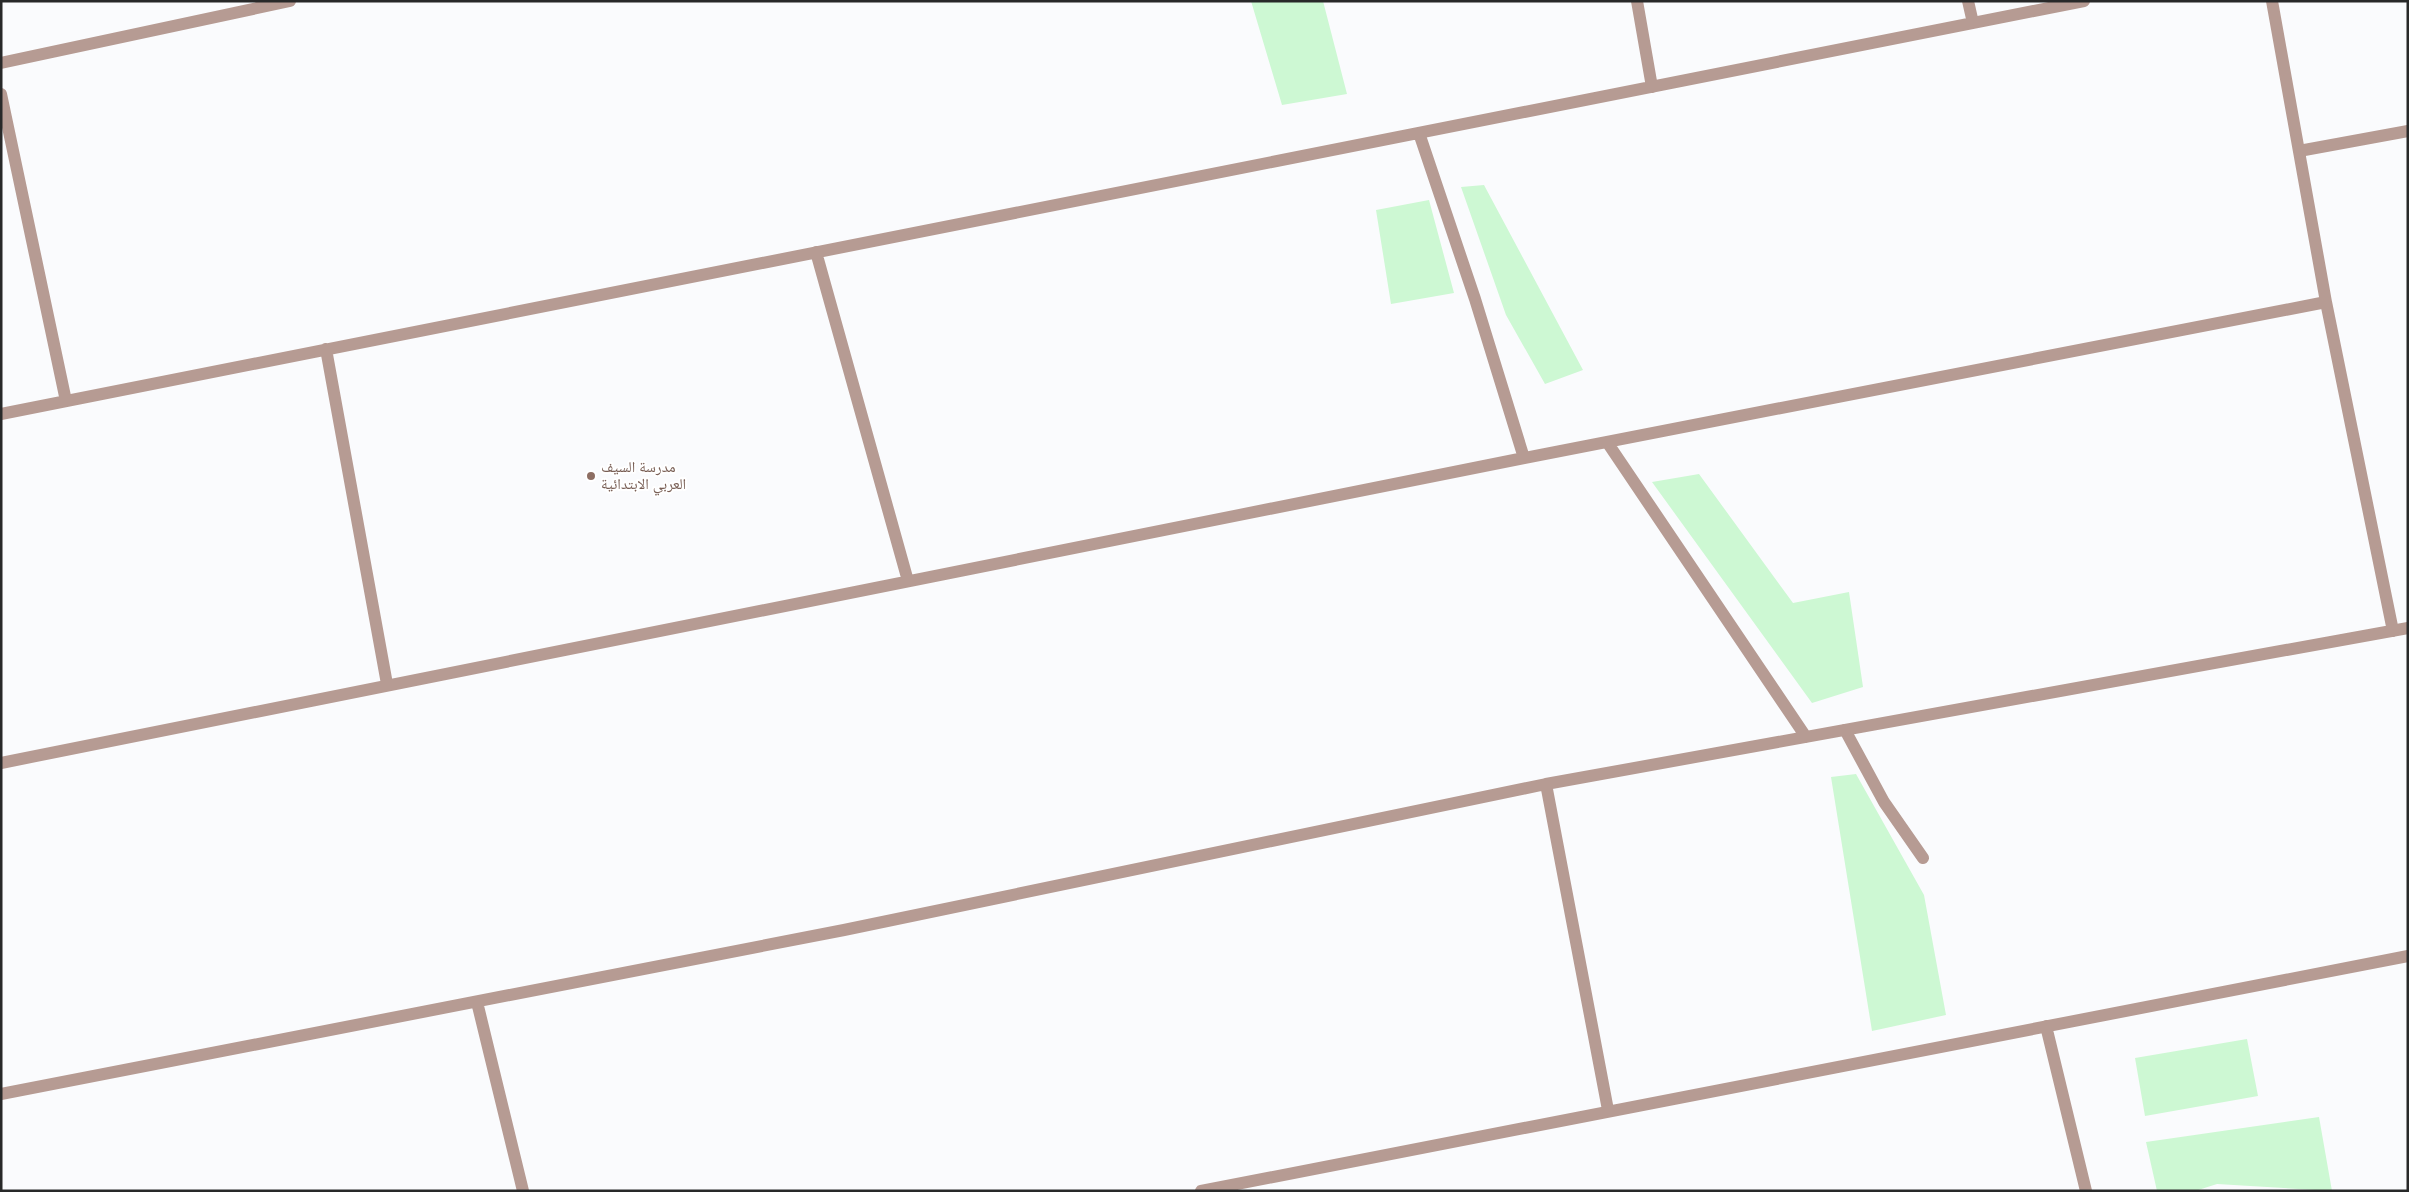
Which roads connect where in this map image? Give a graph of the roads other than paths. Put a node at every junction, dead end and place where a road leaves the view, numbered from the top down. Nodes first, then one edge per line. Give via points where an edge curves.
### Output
1 (290, 1) edge
2 (1637, 1) edge
3 (1968, 1) edge
4 (2084, 1) edge
5 (2272, 1) edge
6 (1973, 23) junction
7 (1, 63) edge
8 (1652, 87) junction
9 (1, 94) edge
10 (2408, 131) edge
11 (1419, 133) junction
12 (2299, 152) junction
13 (816, 252) junction
14 (2326, 302) junction
15 (326, 349) junction
16 (66, 401) junction
17 (1, 414) edge
18 (1607, 442) junction
19 (1524, 458) junction
20 (908, 581) junction
21 (2408, 628) edge
22 (2393, 631) junction
23 (386, 684) junction
24 (1845, 730) junction
25 (1806, 737) junction
26 (1, 763) edge
27 (1546, 784) junction
28 (1923, 858) dead end
29 (2408, 956) edge
30 (477, 1002) junction
31 (2046, 1026) junction
32 (1, 1094) edge
33 (1608, 1110) junction
34 (523, 1191) edge
35 (1201, 1191) edge
36 (2086, 1191) edge

1 - 7 street
2 - 8 street
3 - 6 street
4 - 6 street
5 - 12 street
6 - 8 street
8 - 11 street
9 - 16 street
10 - 12 street
11 - 13 street
11 - 19 street
12 - 14 street
13 - 15 street
13 - 20 street
14 - 18 street
14 - 22 street
15 - 16 street
15 - 23 street
16 - 17 street
18 - 19 street
18 - 25 street
19 - 20 street
20 - 23 street
21 - 22 street
22 - 24 street
23 - 26 street
24 - 25 street
24 - 28 street via 1884,802
25 - 27 street
27 - 30 street via 844,930
27 - 33 street
29 - 31 street
30 - 32 street
30 - 34 street
31 - 33 street
31 - 36 street
33 - 35 street

